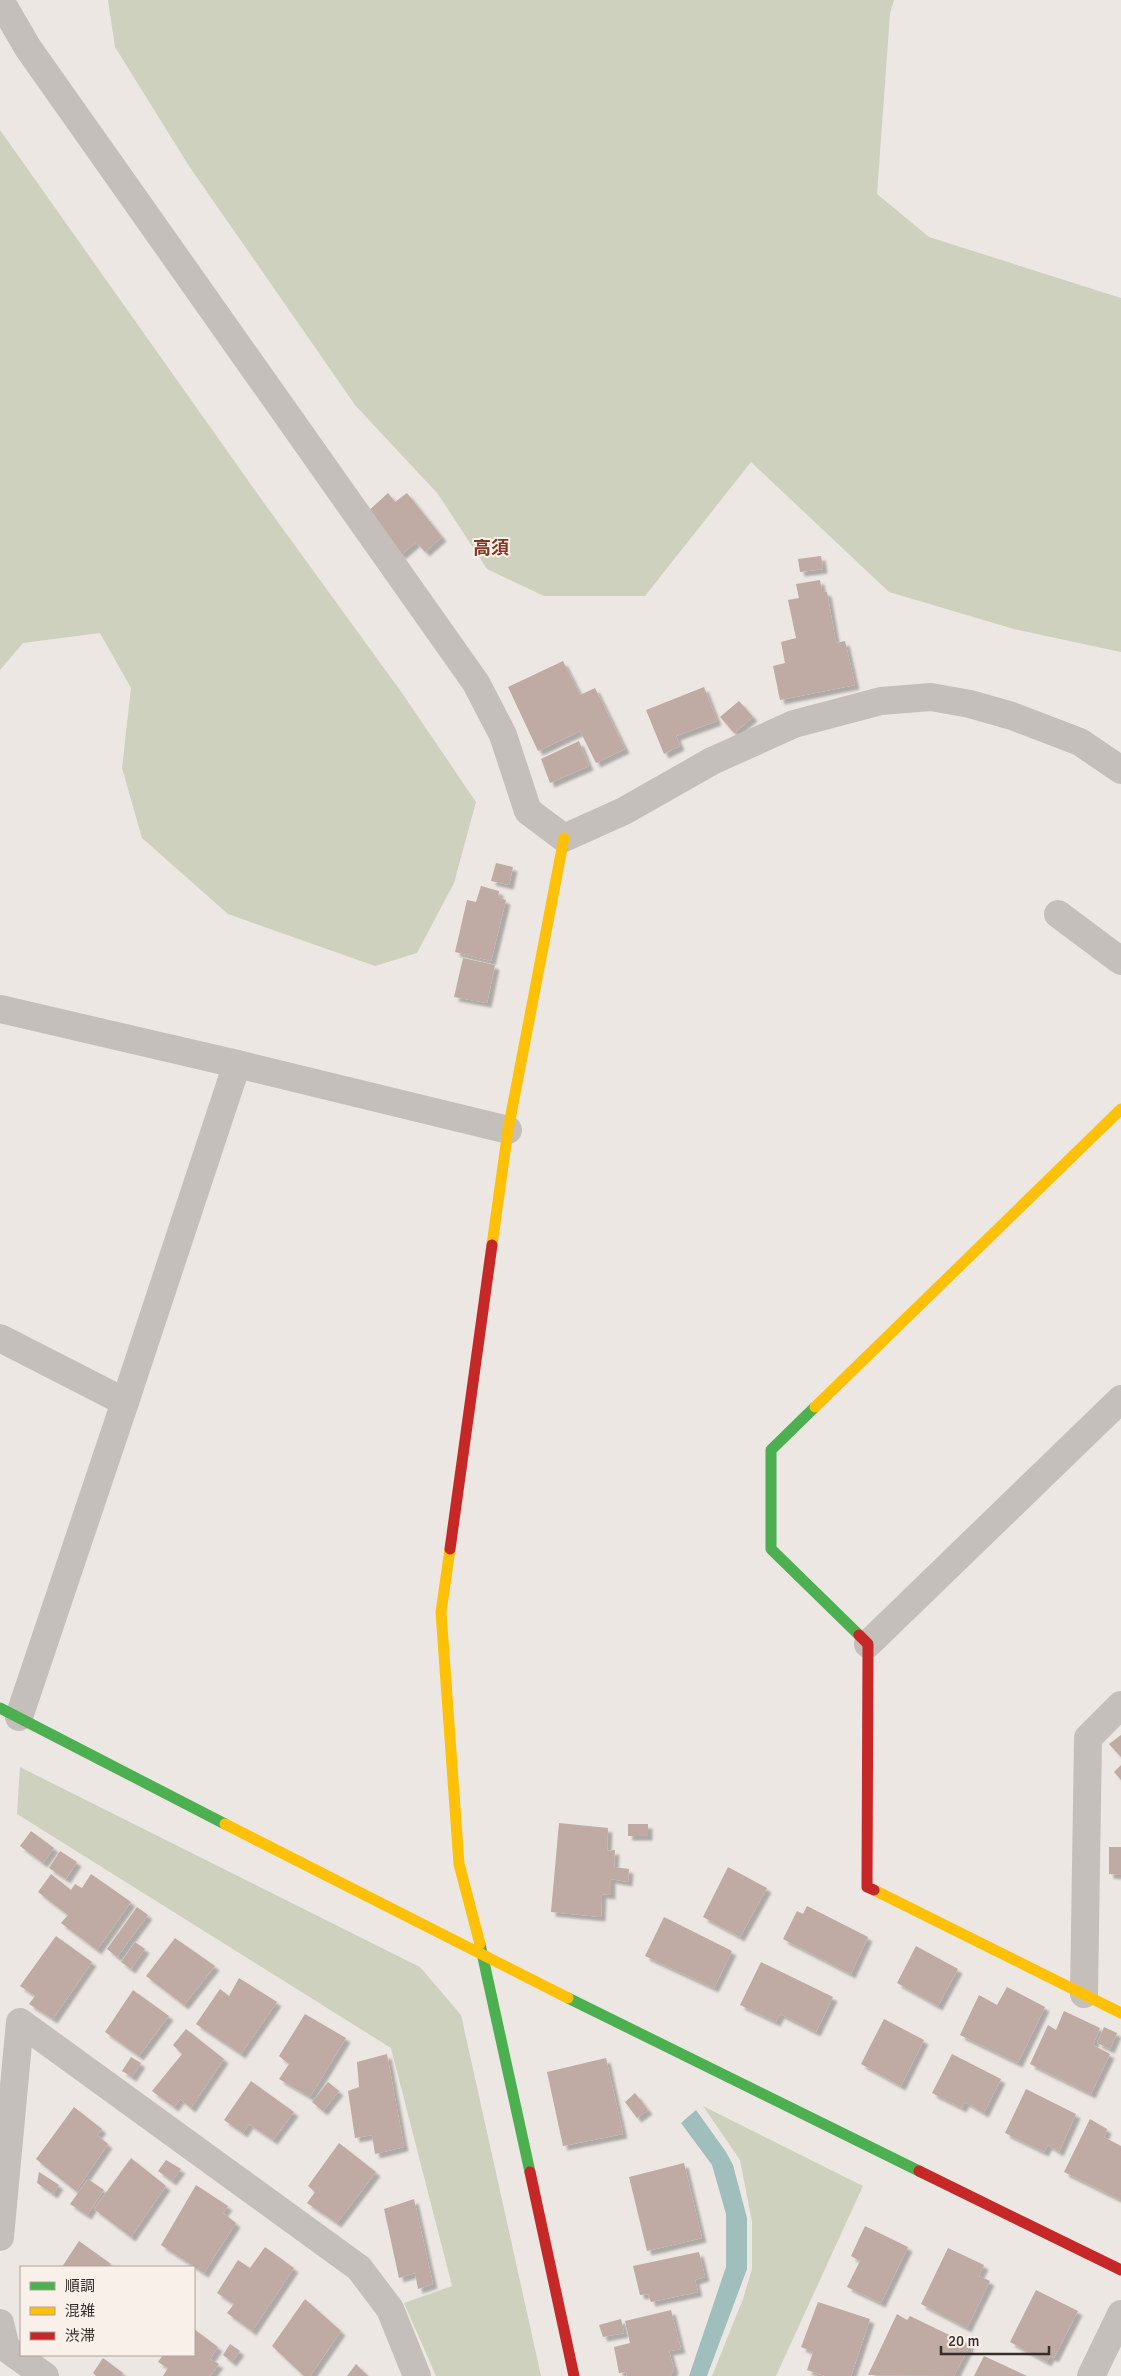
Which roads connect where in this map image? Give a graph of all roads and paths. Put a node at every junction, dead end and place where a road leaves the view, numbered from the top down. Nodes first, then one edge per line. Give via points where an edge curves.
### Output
1 (0, 0) edge
2 (1121, 770) edge
3 (564, 838) junction
4 (1058, 914) dead end
5 (1121, 961) edge
6 (0, 1009) edge
7 (236, 1064) junction
8 (1121, 1109) edge
9 (508, 1130) junction
10 (0, 1338) edge
11 (1121, 1400) edge
12 (126, 1402) junction
13 (868, 1644) junction
14 (1121, 1705) edge
15 (9, 1712) edge
16 (484, 1956) junction
17 (1084, 1994) junction
18 (1121, 2013) edge
19 (0, 2237) edge
20 (1121, 2270) edge
21 (1121, 2314) edge
22 (0, 2323) edge
23 (45, 2376) edge
24 (417, 2376) edge
25 (574, 2376) edge
26 (1091, 2376) edge

1 - 3 street via 28,48 476,683 503,735 528,811
2 - 3 street via 1080,742 1012,716 932,697 881,701 794,724 712,761 624,811
3 - 9 street
4 - 5 street
6 - 7 street
7 - 9 street
7 - 12 street
8 - 13 street via 770,1450 771,1549
9 - 16 street via 441,1612 459,1864
10 - 12 street
11 - 13 street
12 - 15 street
13 - 17 street via 867,1887
14 - 17 street via 1088,1738
15 - 16 street
16 - 20 street
16 - 25 street
17 - 18 street
19 - 24 street via 20,2022 358,2268 390,2309
21 - 26 street
22 - 23 street via 6,2348

